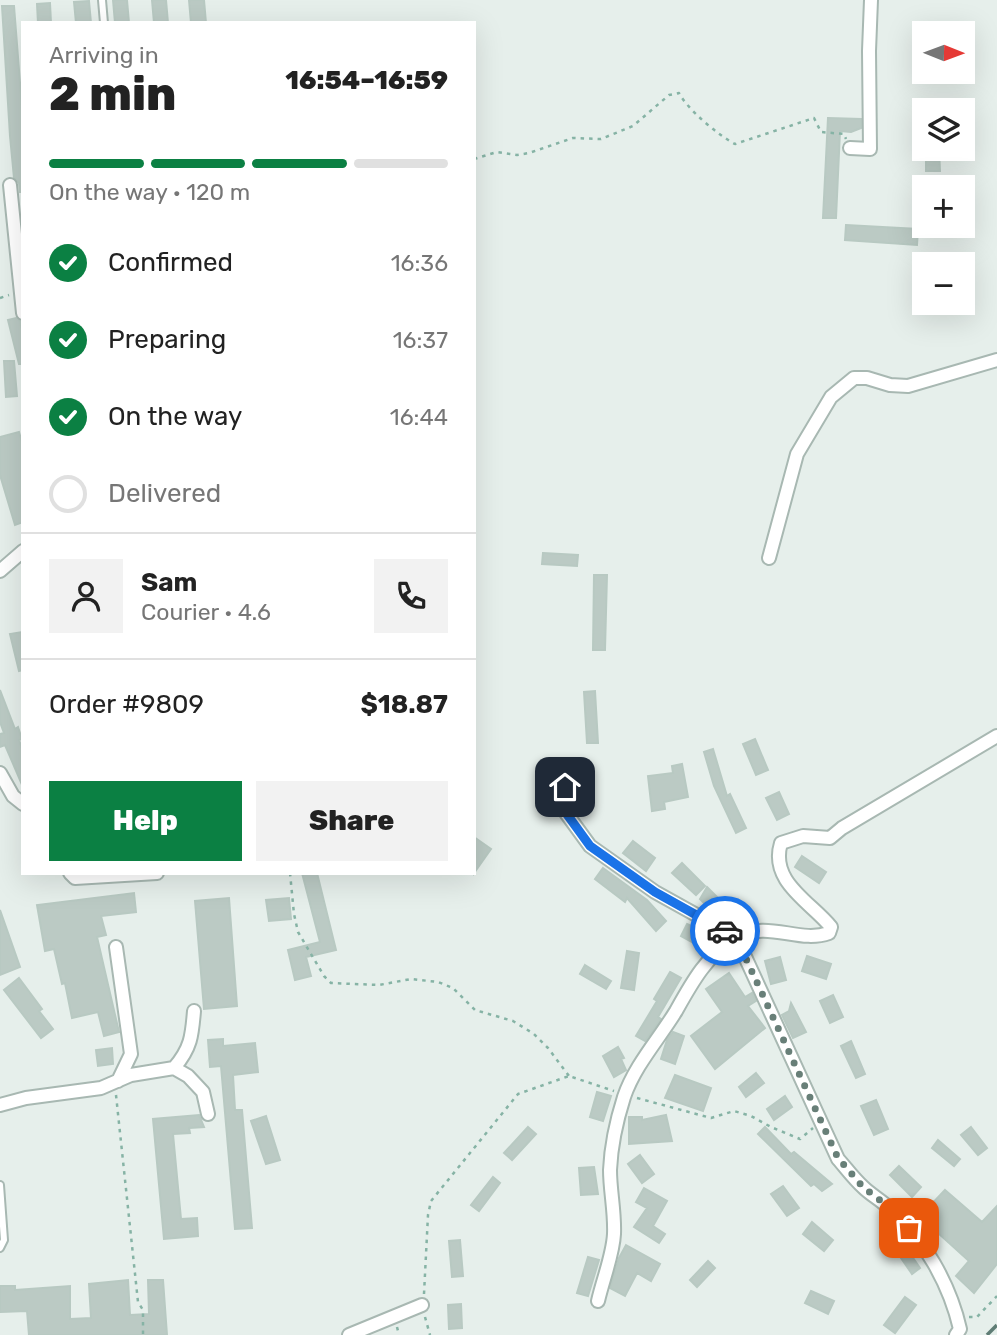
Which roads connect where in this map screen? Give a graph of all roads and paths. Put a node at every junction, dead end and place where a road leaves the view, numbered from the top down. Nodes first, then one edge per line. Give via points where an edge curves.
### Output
1 (102, 0) edge
2 (871, 0) edge
3 (104, 21) edge
4 (849, 148) joint
5 (476, 158) edge
6 (10, 185) dead end
7 (21, 293) edge
8 (997, 360) edge
9 (21, 553) edge
10 (769, 558) dead end
11 (0, 571) edge
12 (997, 736) edge
13 (0, 773) edge
14 (565, 787) dead end
15 (21, 802) edge
16 (72, 875) edge
17 (124, 875) edge
18 (290, 875) edge
19 (736, 937) junction
20 (116, 947) dead end
21 (194, 1011) dead end
22 (174, 1068) junction
23 (569, 1076) junction
24 (118, 1081) junction
25 (625, 1096) junction
26 (0, 1105) edge
27 (208, 1114) dead end
28 (821, 1122) junction
29 (0, 1185) edge
30 (0, 1248) edge
31 (997, 1296) edge
32 (597, 1300) dead end
33 (422, 1306) junction
34 (955, 1308) junction
35 (142, 1335) edge
36 (349, 1335) edge
37 (430, 1335) edge
38 (956, 1335) edge

1 - 3 lane
2 - 4 street via 870,149
4 - 5 path via 844,134 821,131 814,118 736,144 702,120 679,93 668,95 632,126 601,139 573,138 529,153 497,152
6 - 7 street
8 - 10 street via 908,386 854,378 831,397 797,454
9 - 11 street
12 - 19 street via 830,838 803,836 782,842 783,874 799,898 831,927 829,933 804,936 759,929
13 - 15 street
14 - 19 street via 566,813 590,846 655,892
16 - 17 street
18 - 23 path via 298,932 331,983 438,982 453,988 475,1010 513,1021 534,1034
19 - 25 street via 711,958 645,1057
19 - 28 street
20 - 24 street via 131,1054
21 - 22 street via 186,1055
22 - 24 street
22 - 27 street via 203,1092
23 - 25 path
23 - 33 path via 518,1094 431,1200
24 - 26 street
24 - 35 path via 116,1101 138,1302 143,1310
25 - 28 path via 711,1118 733,1111 800,1139
25 - 32 street via 610,1171 614,1237
28 - 34 street via 838,1158 909,1228 933,1262
29 - 30 lane via 4,1240
31 - 34 path via 977,1317 963,1316
33 - 36 street
33 - 37 path
34 - 38 street via 960,1329

